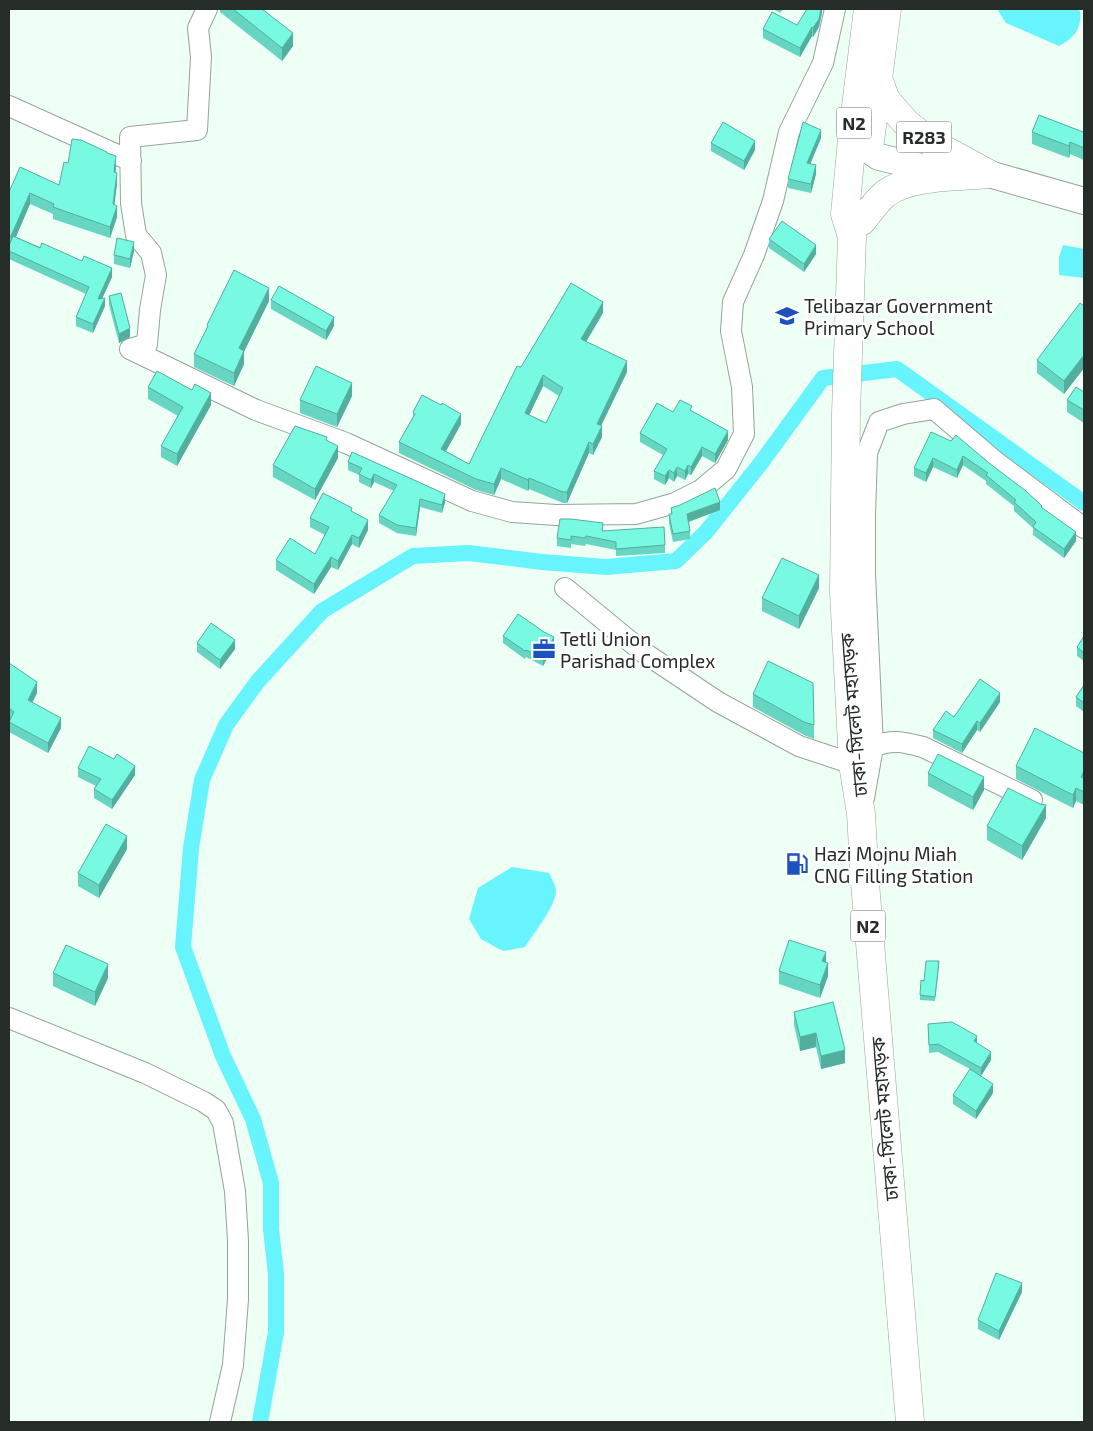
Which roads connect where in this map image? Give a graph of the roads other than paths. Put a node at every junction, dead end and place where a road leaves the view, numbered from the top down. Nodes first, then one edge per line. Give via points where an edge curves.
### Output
1 (207, 9) edge
2 (835, 9) edge
3 (868, 9) edge
4 (887, 9) edge
5 (879, 80) junction
6 (9, 106) edge
7 (859, 156) junction
8 (131, 161) junction
9 (989, 174) junction
10 (1084, 201) edge
11 (857, 229) junction
12 (1084, 528) edge
13 (565, 588) dead end
14 (863, 756) junction
15 (1044, 806) edge
16 (9, 1018) edge
17 (220, 1422) edge
18 (910, 1422) edge

1 - 8 street via 198,28 201,57 196,130 130,137
2 - 8 street via 823,63 789,132 773,201 733,302 731,331 742,387 744,434 726,469 701,490 674,503 636,514 512,512 472,501 346,443 256,410 130,349 147,344 156,275 151,253 136,235 131,203
3 - 7 highway, N2 via 854,121
4 - 5 highway
5 - 7 highway
5 - 9 highway, R283 via 886,100 907,124 932,144
6 - 8 street
7 - 9 main road, R283 via 879,157 942,172 960,169
7 - 11 highway, ঢাকা-সিলেট মহাসড়ক
9 - 10 main road, R283
9 - 11 highway, R283 via 905,184 886,194
11 - 14 highway, ঢাকা-সিলেট মহাসড়ক / N2 via 851,271 844,592
12 - 14 street via 996,462 934,409 879,422 867,453
13 - 14 street via 643,652 718,702 799,746
14 - 15 street via 887,741 923,746
14 - 18 highway, ঢাকা-সিলেট মহাসড়ক / N2 via 861,814 867,911
16 - 17 street via 204,1102 216,1110 223,1123 235,1191 238,1299 233,1365

